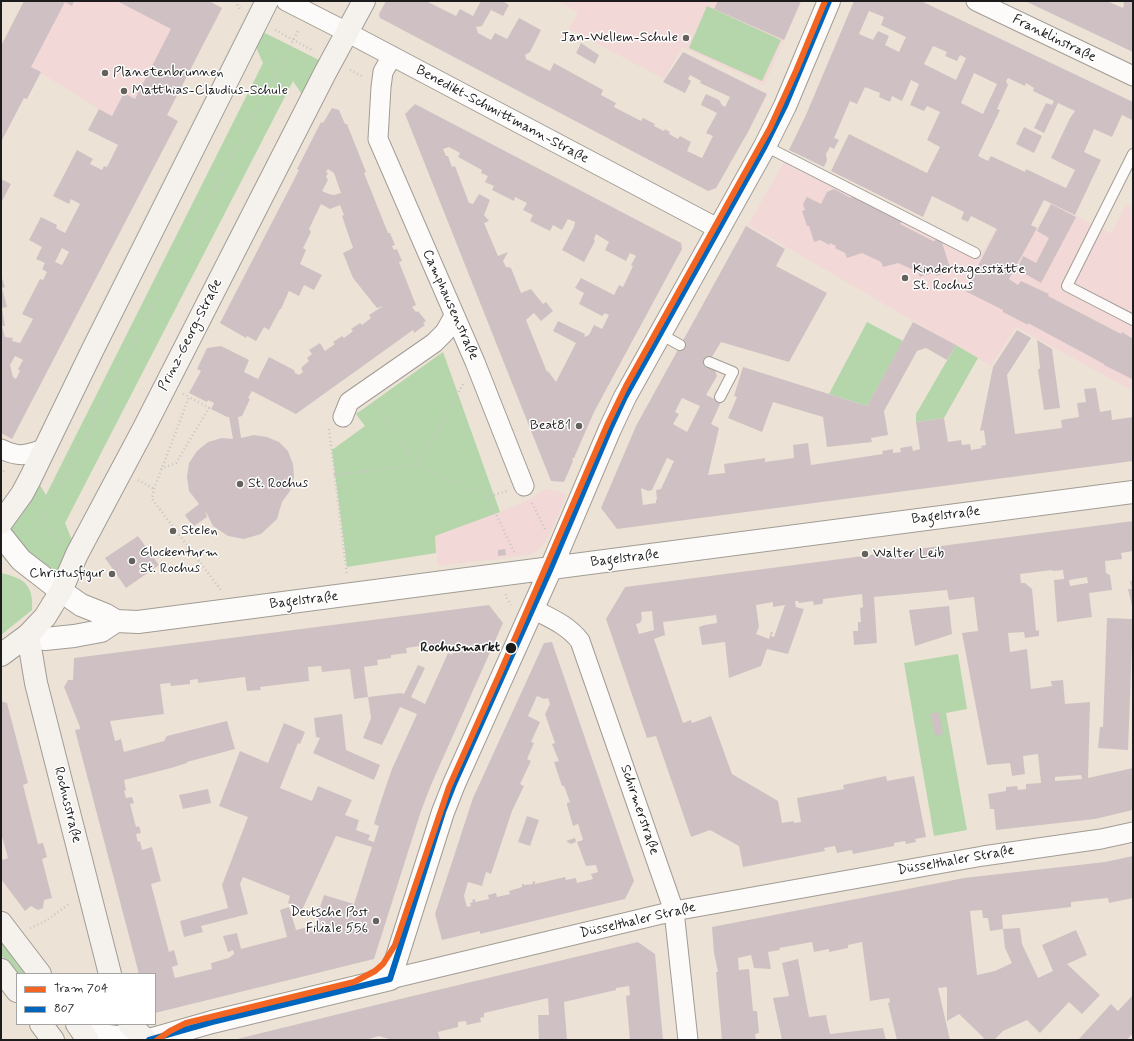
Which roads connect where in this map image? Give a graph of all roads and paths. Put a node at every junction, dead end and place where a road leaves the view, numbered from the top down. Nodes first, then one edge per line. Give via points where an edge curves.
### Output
1 (267, 1) edge
2 (286, 1) edge
3 (364, 1) edge
4 (829, 1) edge
5 (976, 1) edge
6 (347, 32) junction
7 (293, 40) dead end
8 (392, 56) junction
9 (332, 60) junction
10 (1133, 76) edge
11 (381, 87) junction
12 (765, 146) junction
13 (1133, 154) edge
14 (719, 229) junction
15 (975, 253) dead end
16 (454, 316) junction
17 (1133, 320) edge
18 (660, 334) junction
19 (680, 345) dead end
20 (475, 362) junction
21 (709, 362) dead end
22 (165, 385) junction
23 (367, 390) junction
24 (188, 397) junction
25 (720, 397) dead end
26 (343, 417) joint
27 (44, 449) junction
28 (1, 450) edge
29 (418, 465) junction
30 (161, 470) junction
31 (4, 471) dead end
32 (334, 475) junction
33 (138, 480) dead end
34 (524, 486) junction
35 (154, 489) junction
36 (1133, 492) edge
37 (22, 494) junction
38 (488, 497) junction
39 (42, 520) junction
40 (1, 523) edge
41 (562, 542) junction
42 (9, 551) edge
43 (77, 554) junction
44 (516, 556) dead end
45 (551, 568) junction
46 (213, 579) dead end
47 (61, 591) junction
48 (349, 595) junction
49 (533, 609) junction
50 (116, 621) junction
51 (28, 635) junction
52 (1, 655) edge
53 (1133, 832) edge
54 (89, 890) junction
55 (674, 911) junction
56 (6, 929) edge
57 (1, 970) edge
58 (39, 973) edge
59 (110, 973) edge
60 (390, 979) junction
61 (16, 990) edge
62 (42, 1025) edge
63 (79, 1025) edge
64 (80, 1025) edge
65 (130, 1025) edge
66 (53, 1040) edge
67 (88, 1040) edge
68 (141, 1040) edge
69 (146, 1040) edge
70 (149, 1040) edge
71 (688, 1040) edge

1 - 27 main road
2 - 6 street, Benedikt-Schmittmann-Straße
3 - 6 main road, Prinz-Georg-Straße
4 - 12 street via 785,106
5 - 10 street, Franklinstraße
6 - 8 street, Benedikt-Schmittmann-Straße
6 - 9 main road, Prinz-Georg-Straße
7 - 39 path
8 - 11 street, Camphausenstraße via 383,72
8 - 14 street, Benedikt-Schmittmann-Straße
9 - 11 path
9 - 22 main road, Prinz-Georg-Straße
11 - 16 street, Camphausenstraße via 378,139
12 - 14 street
12 - 15 lane
13 - 17 lane via 1067,286
14 - 18 street
16 - 20 street, Camphausenstraße
16 - 23 street via 445,332 434,343
18 - 19 lane
18 - 41 street via 625,397
20 - 29 path
20 - 34 street, Camphausenstraße
21 - 25 lane via 733,372
22 - 24 path
22 - 43 main road, Prinz-Georg-Straße
23 - 26 street via 349,402
23 - 29 path
24 - 30 path
24 - 30 path via 209,408 176,463
26 - 32 path via 328,430
27 - 28 street via 24,456
27 - 37 main road
29 - 32 path
29 - 38 path
30 - 35 path
31 - 37 path
32 - 48 path
33 - 35 path
34 - 38 path
34 - 41 path via 549,536
35 - 46 path via 152,499
36 - 45 street, Bagelstraße
37 - 39 path
37 - 40 main road
38 - 44 path
39 - 42 path
39 - 43 path via 67,548
41 - 45 street
42 - 47 street
43 - 47 main road, Prinz-Georg-Straße
45 - 48 street, Bagelstraße
45 - 49 street
47 - 50 street, Bagelstraße via 81,605
47 - 51 main road, Prinz-Georg-Straße via 45,617
48 - 50 street, Bagelstraße via 138,622
49 - 55 street, Schirmerstraße via 568,628 580,641
49 - 60 street via 454,784
50 - 51 street via 100,631 74,636 45,639
51 - 52 main road, Prinz-Georg-Straße
51 - 54 main road, Rochusstraße via 36,683
53 - 55 street, Düsselthaler Straße
54 - 56 path via 46,921
54 - 59 main road, Rochusstraße
55 - 60 street, Düsselthaler Straße
55 - 71 street, Schirmerstraße
56 - 58 main road
57 - 61 main road
60 - 70 street, Düsselthaler Straße
62 - 66 main road
63 - 67 main road
64 - 68 street via 108,1036
65 - 69 main road

